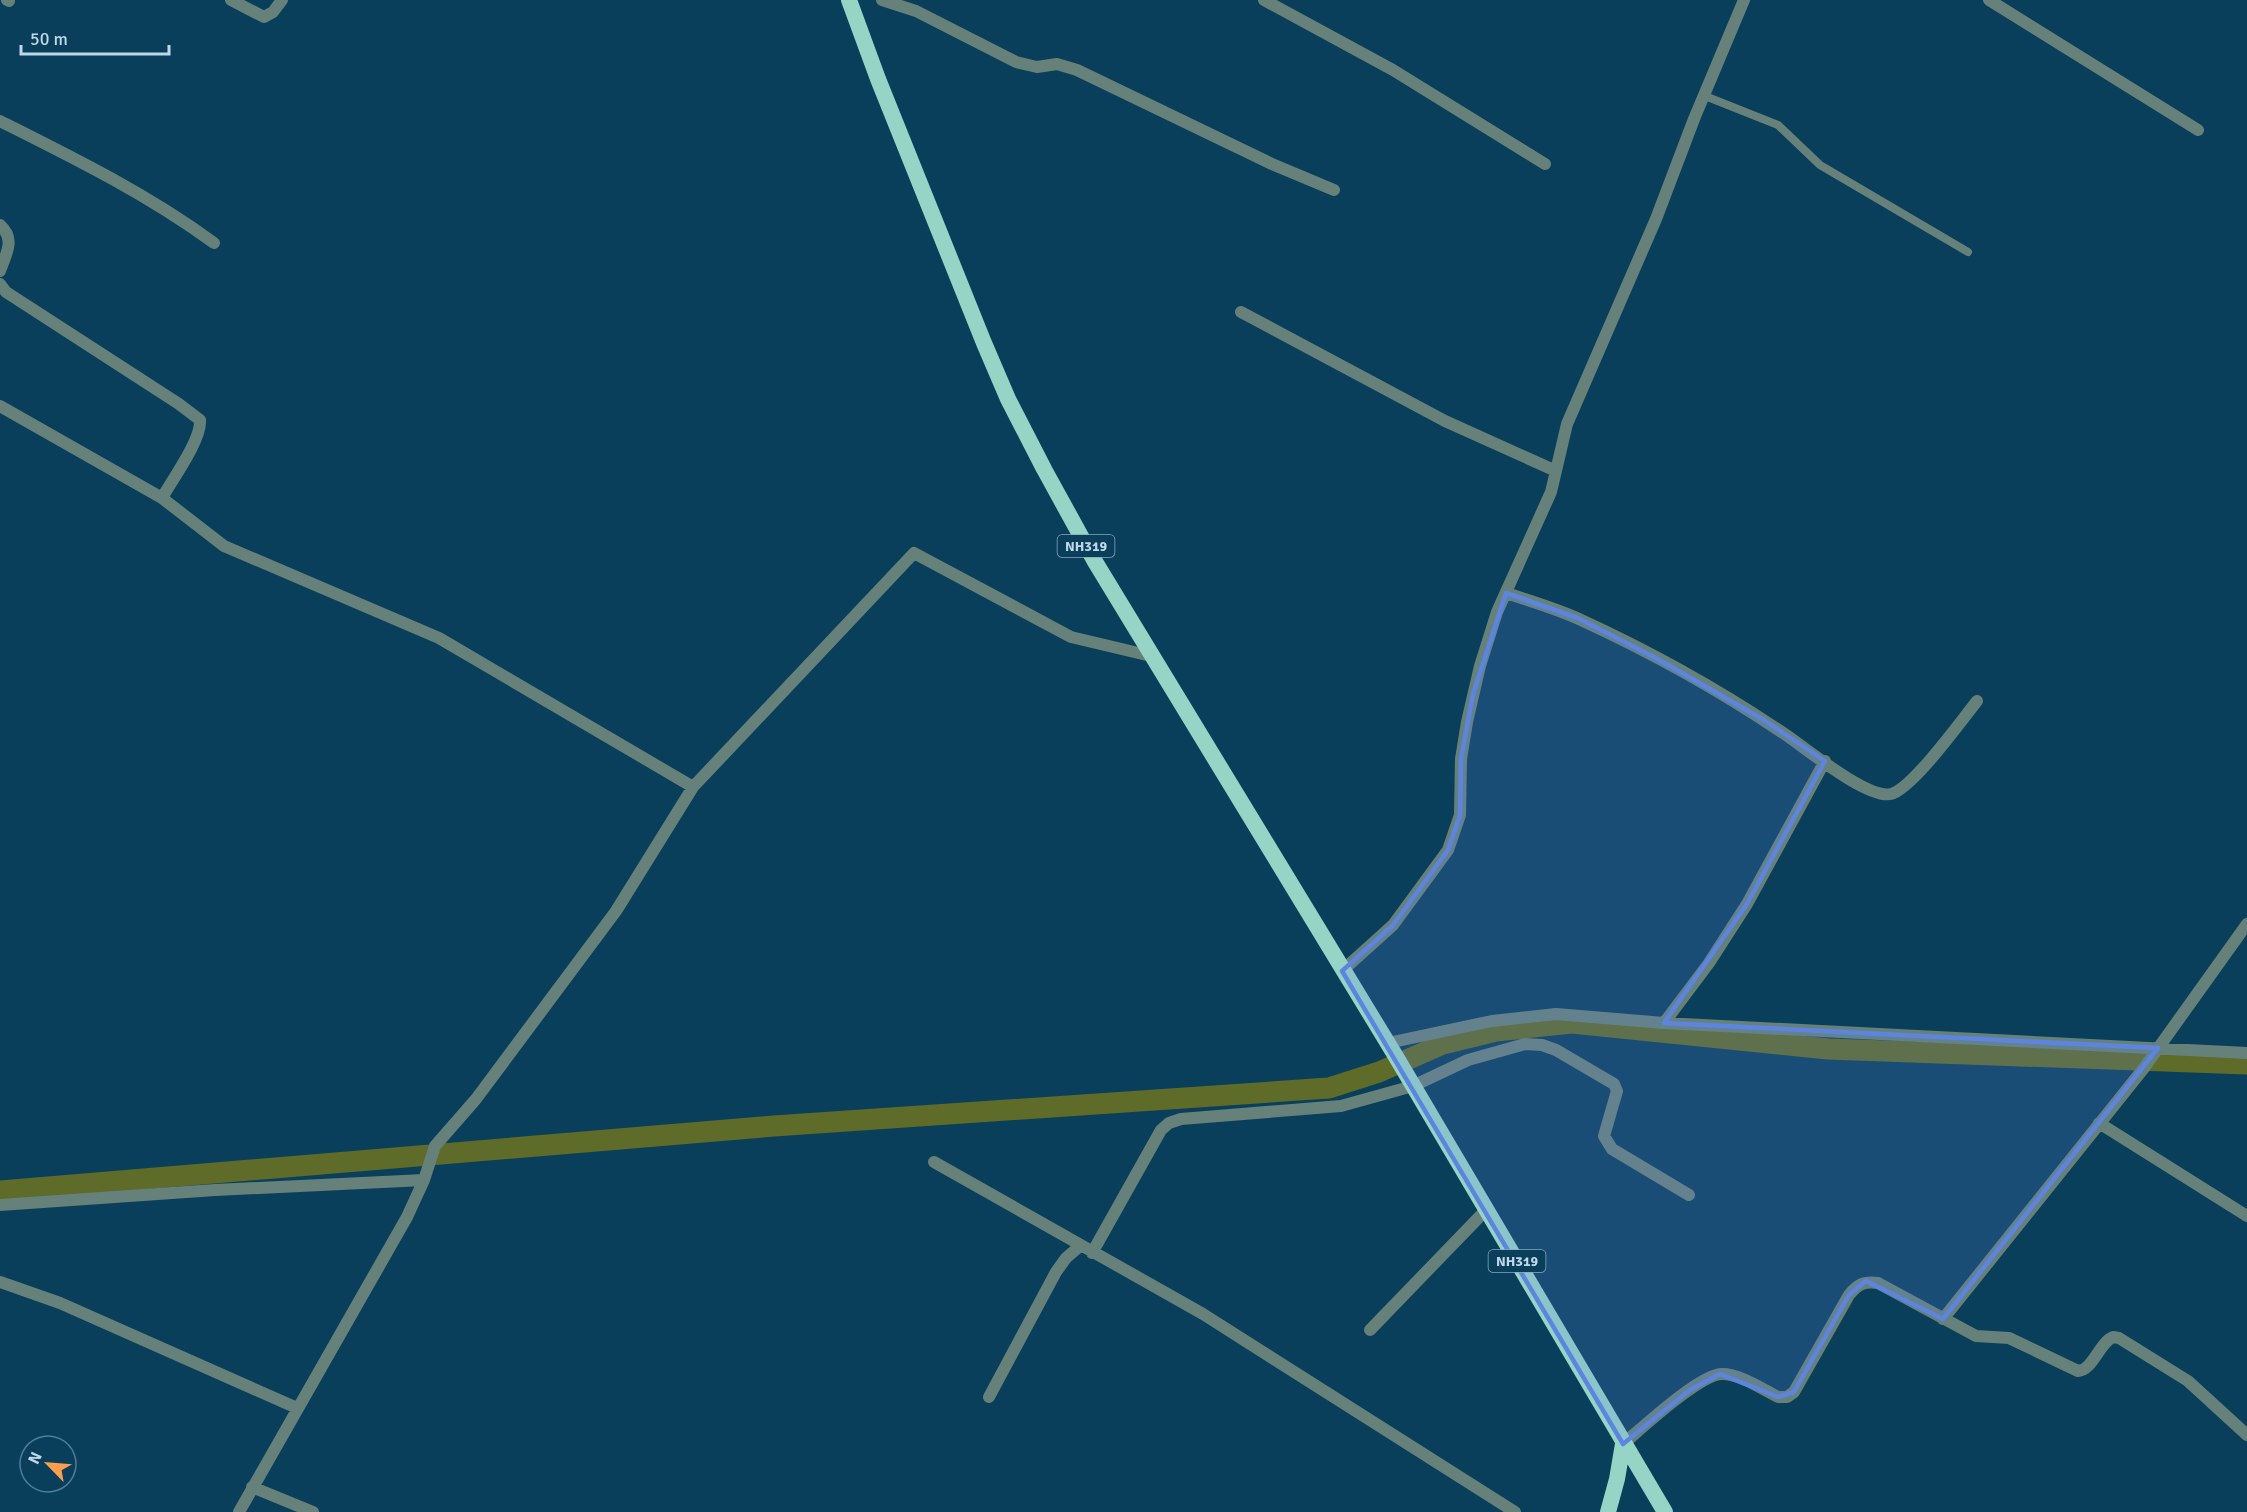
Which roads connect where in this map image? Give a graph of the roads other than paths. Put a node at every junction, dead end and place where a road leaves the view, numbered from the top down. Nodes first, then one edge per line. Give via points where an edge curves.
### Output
1 (231, 0) edge
2 (282, 0) edge
3 (849, 0) edge
4 (882, 0) edge
5 (1264, 0) edge
6 (1744, 0) edge
7 (1989, 0) edge
8 (1704, 96) junction
9 (0, 121) edge
10 (2198, 130) dead end
11 (1545, 164) dead end
12 (1334, 190) dead end
13 (0, 225) edge
14 (214, 243) dead end
15 (1968, 252) dead end
16 (0, 271) edge
17 (0, 284) edge
18 (1241, 312) dead end
19 (0, 406) edge
20 (1556, 471) junction
21 (162, 498) junction
22 (1506, 593) junction
23 (1151, 656) junction
24 (1977, 701) dead end
25 (1825, 761) junction
26 (693, 787) junction
27 (2247, 924) edge
28 (1342, 971) junction
29 (1664, 1023) junction
30 (1392, 1049) junction
31 (2155, 1052) junction
32 (2247, 1053) edge
33 (1412, 1083) junction
34 (2099, 1123) junction
35 (934, 1162) dead end
36 (426, 1174) junction
37 (1689, 1195) dead end
38 (0, 1205) edge
39 (1486, 1210) junction
40 (2247, 1215) edge
41 (1080, 1246) junction
42 (1092, 1253) junction
43 (0, 1282) edge
44 (1943, 1319) junction
45 (1370, 1330) dead end
46 (989, 1397) dead end
47 (297, 1408) junction
48 (2247, 1434) edge
49 (1623, 1444) junction
50 (252, 1487) junction
51 (239, 1512) edge
52 (313, 1512) edge
53 (1515, 1512) edge
54 (1608, 1512) edge
55 (1665, 1512) edge

1 - 2 street via 264,17
3 - 23 highway, NH319 via 1008,399 1094,560
4 - 12 street via 916,11 1016,62 1037,68 1058,64 1077,69
5 - 11 street via 1402,75
6 - 8 street
7 - 10 street
8 - 15 lane via 1779,125 1820,165
8 - 20 street via 1568,424
9 - 14 street via 98,170 174,214
13 - 16 street via 8,231 10,242
17 - 21 street via 6,292 200,420 195,439
18 - 20 street via 1445,421
19 - 21 street
20 - 22 street via 1551,492
21 - 26 street via 224,546 439,638
22 - 25 street via 1578,618 1656,658 1764,720
22 - 28 street via 1473,694 1461,759 1461,815 1448,850 1393,925
23 - 26 street via 1071,637 914,553
23 - 28 highway, NH319
24 - 25 street via 1908,784 1891,794 1879,794 1861,786
25 - 29 street via 1747,903
26 - 36 street via 616,911 476,1099 435,1146
27 - 31 street
28 - 30 highway, NH319
29 - 30 street via 1556,1014 1492,1021
29 - 31 street
30 - 33 highway, NH319
31 - 32 street
31 - 34 street
33 - 37 street via 1468,1060 1525,1044 1556,1050 1614,1084 1617,1091 1604,1136 1612,1149
33 - 39 highway, NH319
33 - 42 street via 1341,1106 1169,1123 1161,1130
34 - 40 street
34 - 44 street
35 - 41 street
36 - 38 street
36 - 47 street via 407,1217
39 - 45 street
39 - 49 highway, NH319
41 - 42 street
41 - 46 street via 1056,1272
42 - 53 street via 1203,1314
43 - 47 street via 60,1303
44 - 48 street via 1981,1338 2009,1338 2080,1372 2105,1342 2119,1338 2188,1381
44 - 49 street via 1878,1283 1866,1281 1849,1295 1794,1392 1787,1397 1720,1374 1690,1390
47 - 50 street
49 - 54 highway
49 - 55 highway
50 - 51 street
50 - 52 street

